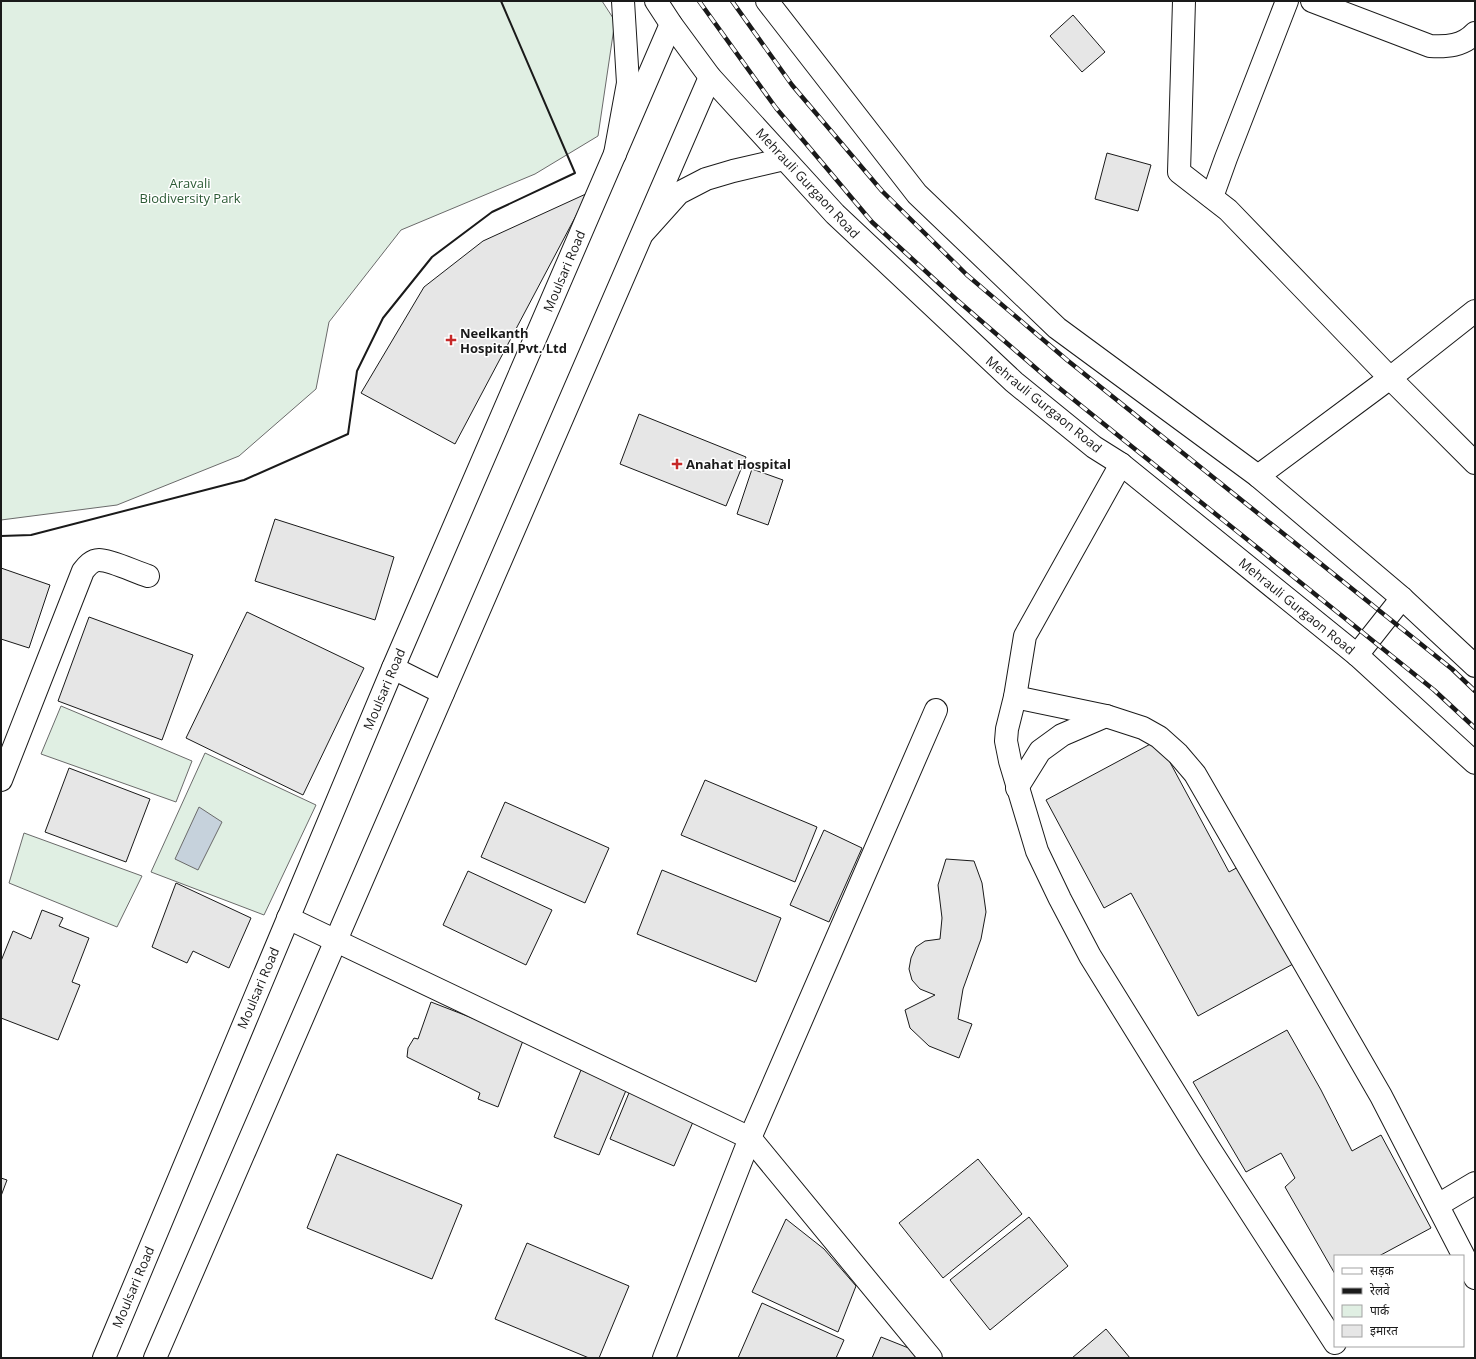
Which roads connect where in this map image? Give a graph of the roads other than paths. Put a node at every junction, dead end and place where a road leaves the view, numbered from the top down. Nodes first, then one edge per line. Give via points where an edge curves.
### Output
1 (623, 1) edge
2 (656, 1) edge
3 (767, 1) edge
4 (1184, 1) edge
5 (1287, 1) edge
6 (1312, 1) edge
7 (671, 24) junction
8 (1475, 33) edge
9 (710, 77) junction
10 (615, 154) junction
11 (784, 159) junction
12 (1212, 197) junction
13 (644, 232) junction
14 (1475, 311) edge
15 (1390, 378) junction
16 (1472, 452) edge
17 (1121, 464) junction
18 (1258, 476) junction
19 (148, 576) dead end
20 (1402, 598) junction
21 (1357, 655) junction
22 (1475, 666) edge
23 (393, 668) junction
24 (443, 693) junction
25 (1015, 697) junction
26 (936, 710) dead end
27 (1106, 716) junction
28 (1475, 763) edge
29 (1, 780) edge
30 (1018, 788) junction
31 (288, 918) junction
32 (336, 941) junction
33 (750, 1138) junction
34 (1475, 1183) edge
35 (1438, 1205) junction
36 (1463, 1255) edge
37 (1464, 1256) edge
38 (1475, 1278) edge
39 (1334, 1341) edge
40 (1338, 1347) edge
41 (104, 1358) edge
42 (155, 1358) edge
43 (664, 1358) edge
44 (931, 1358) edge
45 (1345, 1358) edge

1 - 10 main road via 628,83
2 - 7 main road, Mehrauli Gurgaon Road
3 - 18 main road via 917,194 1057,328
4 - 12 main road via 1179,172
5 - 12 main road
6 - 8 main road via 1430,46 1449,46 1470,38
7 - 9 main road, Mehrauli Gurgaon Road
7 - 10 main road, Moulsari Road
9 - 11 main road, Mehrauli Gurgaon Road
9 - 13 main road
10 - 23 main road, Moulsari Road
11 - 13 main road via 726,173 692,186 679,193
11 - 17 main road, Mehrauli Gurgaon Road via 835,214 1014,382 1094,447
12 - 15 main road via 1228,210
13 - 24 main road
14 - 15 main road
15 - 16 main road
15 - 18 main road
17 - 21 main road, Mehrauli Gurgaon Road
17 - 25 main road via 1025,636
18 - 20 main road
19 - 29 main road via 98,560 83,571
20 - 21 main road
20 - 22 main road
21 - 28 main road, Mehrauli Gurgaon Road
23 - 24 main road
23 - 31 main road, Moulsari Road
24 - 32 main road
25 - 27 main road
25 - 30 main road via 1006,741
26 - 33 main road
27 - 30 main road via 1062,735 1040,751
27 - 35 main road via 1143,728 1159,737 1195,774 1381,1096
30 - 39 main road via 1037,851 1090,956 1209,1148
31 - 32 main road
31 - 41 main road, Moulsari Road
32 - 33 main road
32 - 42 main road
33 - 43 main road
33 - 44 main road
34 - 35 main road
35 - 36 main road
37 - 38 main road
40 - 45 main road

